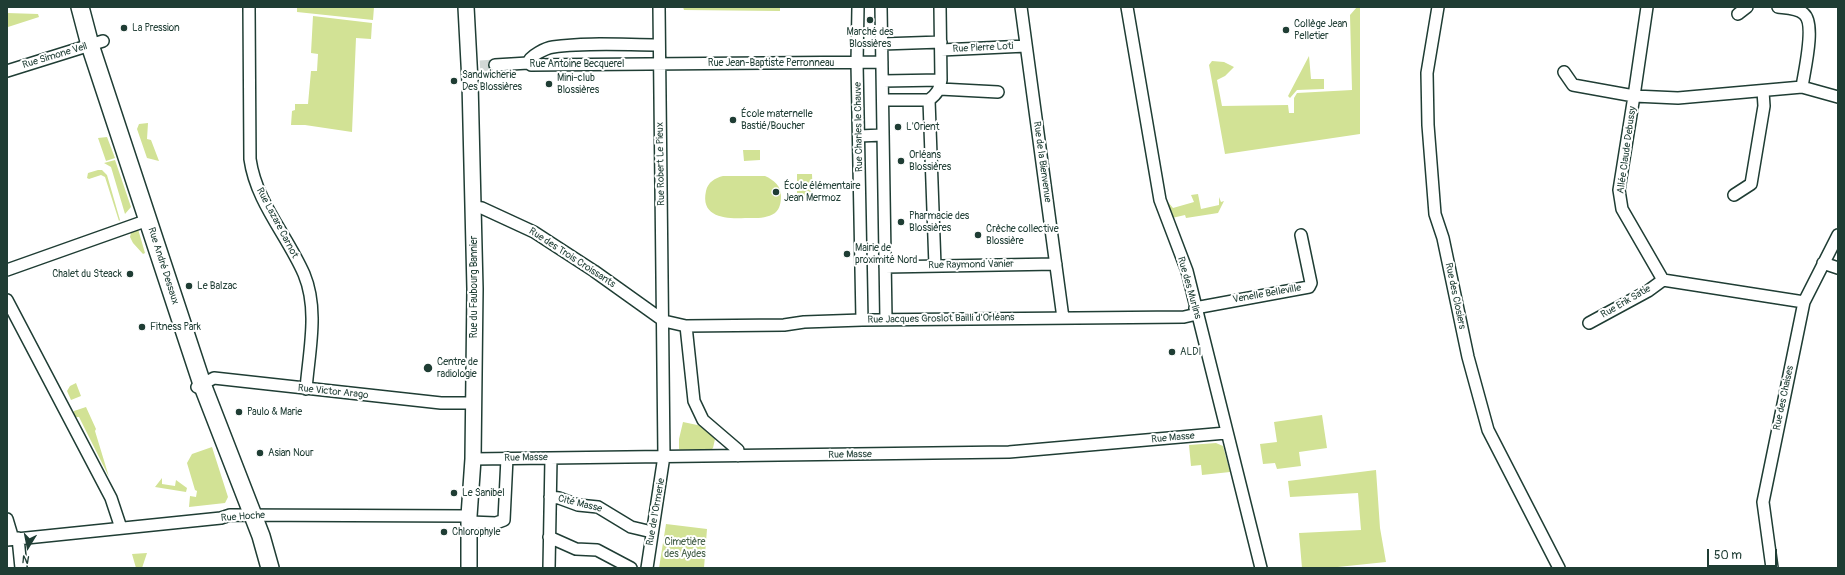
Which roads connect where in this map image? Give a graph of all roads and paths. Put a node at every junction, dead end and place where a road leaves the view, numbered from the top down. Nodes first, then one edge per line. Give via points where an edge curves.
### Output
1 (80, 7) edge
2 (249, 7) edge
3 (466, 7) edge
4 (659, 7) edge
5 (858, 7) edge
6 (881, 7) edge
7 (940, 7) edge
8 (1021, 7) edge
9 (1128, 7) edge
10 (1438, 7) edge
11 (1647, 7) edge
12 (1747, 7) edge
13 (1778, 7) edge
14 (1738, 14) dead end
15 (96, 43) junction
16 (882, 44) junction
17 (659, 45) junction
18 (941, 46) junction
19 (1026, 46) junction
20 (882, 62) junction
21 (528, 63) junction
22 (858, 63) junction
23 (660, 64) junction
24 (495, 65) tunnel mouth
25 (7, 71) edge
26 (1564, 72) dead end
27 (883, 81) junction
28 (940, 85) junction
29 (1802, 87) junction
30 (1763, 91) junction
31 (998, 92) dead end
32 (1634, 96) junction
33 (1838, 97) edge
34 (883, 100) junction
35 (929, 100) junction
36 (884, 135) junction
37 (859, 136) junction
38 (1734, 195) dead end
39 (474, 207) junction
40 (148, 220) junction
41 (1301, 235) dead end
42 (1838, 235) edge
43 (1823, 263) junction
44 (1056, 264) junction
45 (935, 266) junction
46 (885, 267) junction
47 (1838, 268) edge
48 (7, 270) edge
49 (1663, 280) junction
50 (7, 300) edge
51 (1804, 302) junction
52 (1196, 311) junction
53 (1063, 318) junction
54 (862, 320) junction
55 (886, 320) junction
56 (664, 321) junction
57 (1589, 323) dead end
58 (686, 326) junction
59 (199, 386) junction
60 (306, 389) junction
61 (473, 403) junction
62 (1226, 433) junction
63 (664, 456) junction
64 (738, 456) junction
65 (507, 458) junction
66 (551, 458) junction
67 (473, 459) junction
68 (550, 497) junction
69 (252, 515) junction
70 (7, 519) edge
71 (469, 519) junction
72 (121, 528) junction
73 (652, 532) junction
74 (549, 537) junction
75 (12, 539) edge
76 (21, 568) edge
77 (270, 568) edge
78 (469, 568) edge
79 (549, 568) edge
80 (631, 568) edge
81 (646, 568) edge
82 (1261, 568) edge
83 (1559, 568) edge
84 (1772, 568) edge

1 - 15 main road, Rue André Dessaux
2 - 60 street, Rue Lazare Carnot via 250,159 259,192 305,275 312,323
3 - 39 main road, Rue du Faubourg Bannier via 474,66
4 - 17 street, Rue Robert Le Pieux
5 - 22 street, Rue Charles le Chauve
6 - 16 street
7 - 18 street
8 - 19 street, Rue de la Bienvenue
9 - 52 street, Rue des Murlins via 1160,200 1187,271
10 - 83 street, Rue des Closiers via 1427,73 1435,214 1443,238 1468,357 1488,430
11 - 32 street
12 - 14 street
13 - 29 street via 1800,11 1809,20 1810,31
15 - 25 street, Rue Simone Veil
15 - 40 main road, Rue André Dessaux
16 - 18 street, Rue Pierre Loti
16 - 20 street
17 - 21 street via 552,47 530,58
17 - 23 street, Rue Robert Le Pieux
18 - 19 street, Rue Pierre Loti
18 - 28 street
19 - 44 street, Rue de la Bienvenue
20 - 22 street, Rue Jean-Baptiste Perronneau
20 - 27 street
21 - 23 street, Rue Antoine Becquerel
21 - 24 street, Rue Antoine Becquerel
22 - 23 street, Rue Jean-Baptiste Perronneau
22 - 37 street, Rue Charles le Chauve
23 - 56 street, Rue Robert Le Pieux
26 - 32 street via 1573,85
27 - 28 street
27 - 34 street
28 - 31 street
28 - 35 street via 935,96
29 - 30 street, Allée Claude Debussy
29 - 33 street, Allée Claude Debussy
30 - 32 street, Allée Claude Debussy via 1678,98
30 - 38 street via 1764,106 1751,184
32 - 49 street, Allée Claude Debussy via 1619,190 1620,202
34 - 35 street
34 - 36 street
35 - 45 street
36 - 37 street
36 - 46 street
37 - 54 street, Rue Charles le Chauve
39 - 56 street, Rue des Trois Croissants via 482,208 534,232
39 - 61 main road, Rue du Faubourg Bannier
40 - 48 street
40 - 59 main road, Rue André Dessaux
41 - 52 street, Venelle Belleville via 1311,284 1309,286
42 - 43 street, Rue des Chaises
43 - 47 street
43 - 51 street, Rue des Chaises
44 - 45 street, Rue Raymond Vanier
44 - 53 street, Rue de la Bienvenue
45 - 46 street, Rue Raymond Vanier
46 - 55 street
49 - 51 street
49 - 57 street, Rue Erik Satie via 1648,292
50 - 72 street via 111,498
51 - 84 street, Rue des Chaises via 1763,502
52 - 53 street, Rue Jacques Groslot Bailli d'Orléans via 1184,316
52 - 62 street, Rue des Murlins
53 - 55 street, Rue Jacques Groslot Bailli d'Orléans
54 - 55 street, Rue Jacques Groslot Bailli d'Orléans
54 - 58 street, Rue Jacques Groslot Bailli d'Orléans via 784,325
56 - 58 street, Rue des Trois Croissants
56 - 63 street
58 - 64 street via 694,401 703,420 738,450
59 - 60 street, Rue Victor Arago via 214,378
59 - 69 main road, Rue André Dessaux
60 - 61 street, Rue Victor Arago via 441,403
61 - 67 main road, Rue du Faubourg Bannier
62 - 64 street, Rue Masse via 1009,452
62 - 82 street, Rue des Murlins
63 - 64 street, Rue Masse
63 - 66 street, Rue Masse
63 - 73 street, Rue de l'Ormerie
65 - 66 street, Rue Masse
65 - 67 street, Rue Masse
65 - 71 street, Rue Hoche via 504,520 496,523
66 - 68 street, Cité Masse
67 - 71 main road, Rue du Faubourg Bannier
68 - 73 street, Cité Masse via 578,505 598,507 631,527
68 - 74 street, Cité Masse
69 - 71 street, Rue Hoche
69 - 72 street, Rue Hoche via 230,515
69 - 77 main road, Rue André Dessaux
70 - 75 street
71 - 78 main road, Rue du Faubourg Bannier
72 - 75 street, Rue Hoche
73 - 81 street, Rue de l'Ormerie
74 - 79 street, Cité Masse
74 - 80 street via 576,549 597,550
75 - 76 street

